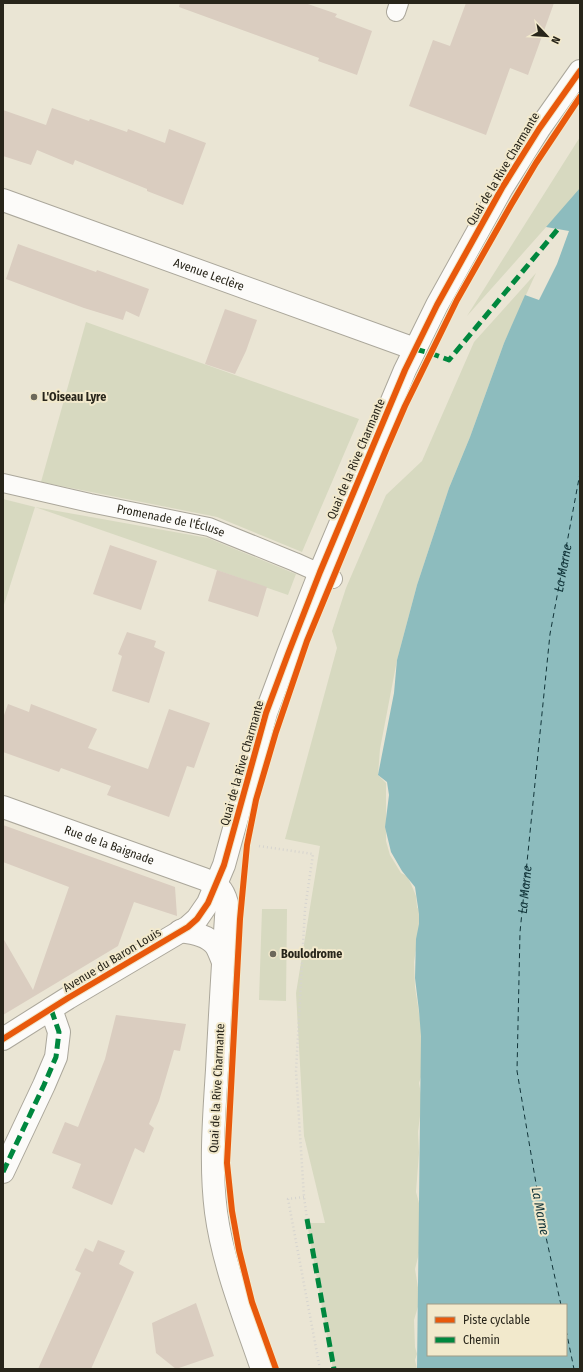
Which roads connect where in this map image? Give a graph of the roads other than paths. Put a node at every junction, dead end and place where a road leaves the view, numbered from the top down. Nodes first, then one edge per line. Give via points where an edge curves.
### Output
1 (580, 71) edge
2 (3, 200) edge
3 (415, 349) junction
4 (3, 483) edge
5 (326, 576) junction
6 (3, 807) edge
7 (215, 884) junction
8 (180, 931) junction
9 (223, 962) junction
10 (51, 1009) junction
11 (3, 1039) edge
12 (3, 1172) edge
13 (262, 1369) edge

1 - 3 street, Quai de la Rive Charmante via 502,188
2 - 3 street, Avenue Leclère
3 - 5 street, Quai de la Rive Charmante
4 - 5 lane, Promenade de l'Écluse via 208,527
5 - 7 street, Quai de la Rive Charmante via 266,713 224,865
6 - 7 street, Rue de la Baignade
7 - 8 street, Avenue du Baron Louis via 208,902 197,919
7 - 9 street, Quai de la Rive Charmante via 221,888 227,903
8 - 9 street via 197,934 210,941 216,946
8 - 10 street, Avenue du Baron Louis
9 - 13 street, Quai de la Rive Charmante via 213,1135 216,1213 230,1273
10 - 11 street, Avenue du Baron Louis
10 - 12 street via 59,1032 56,1057

